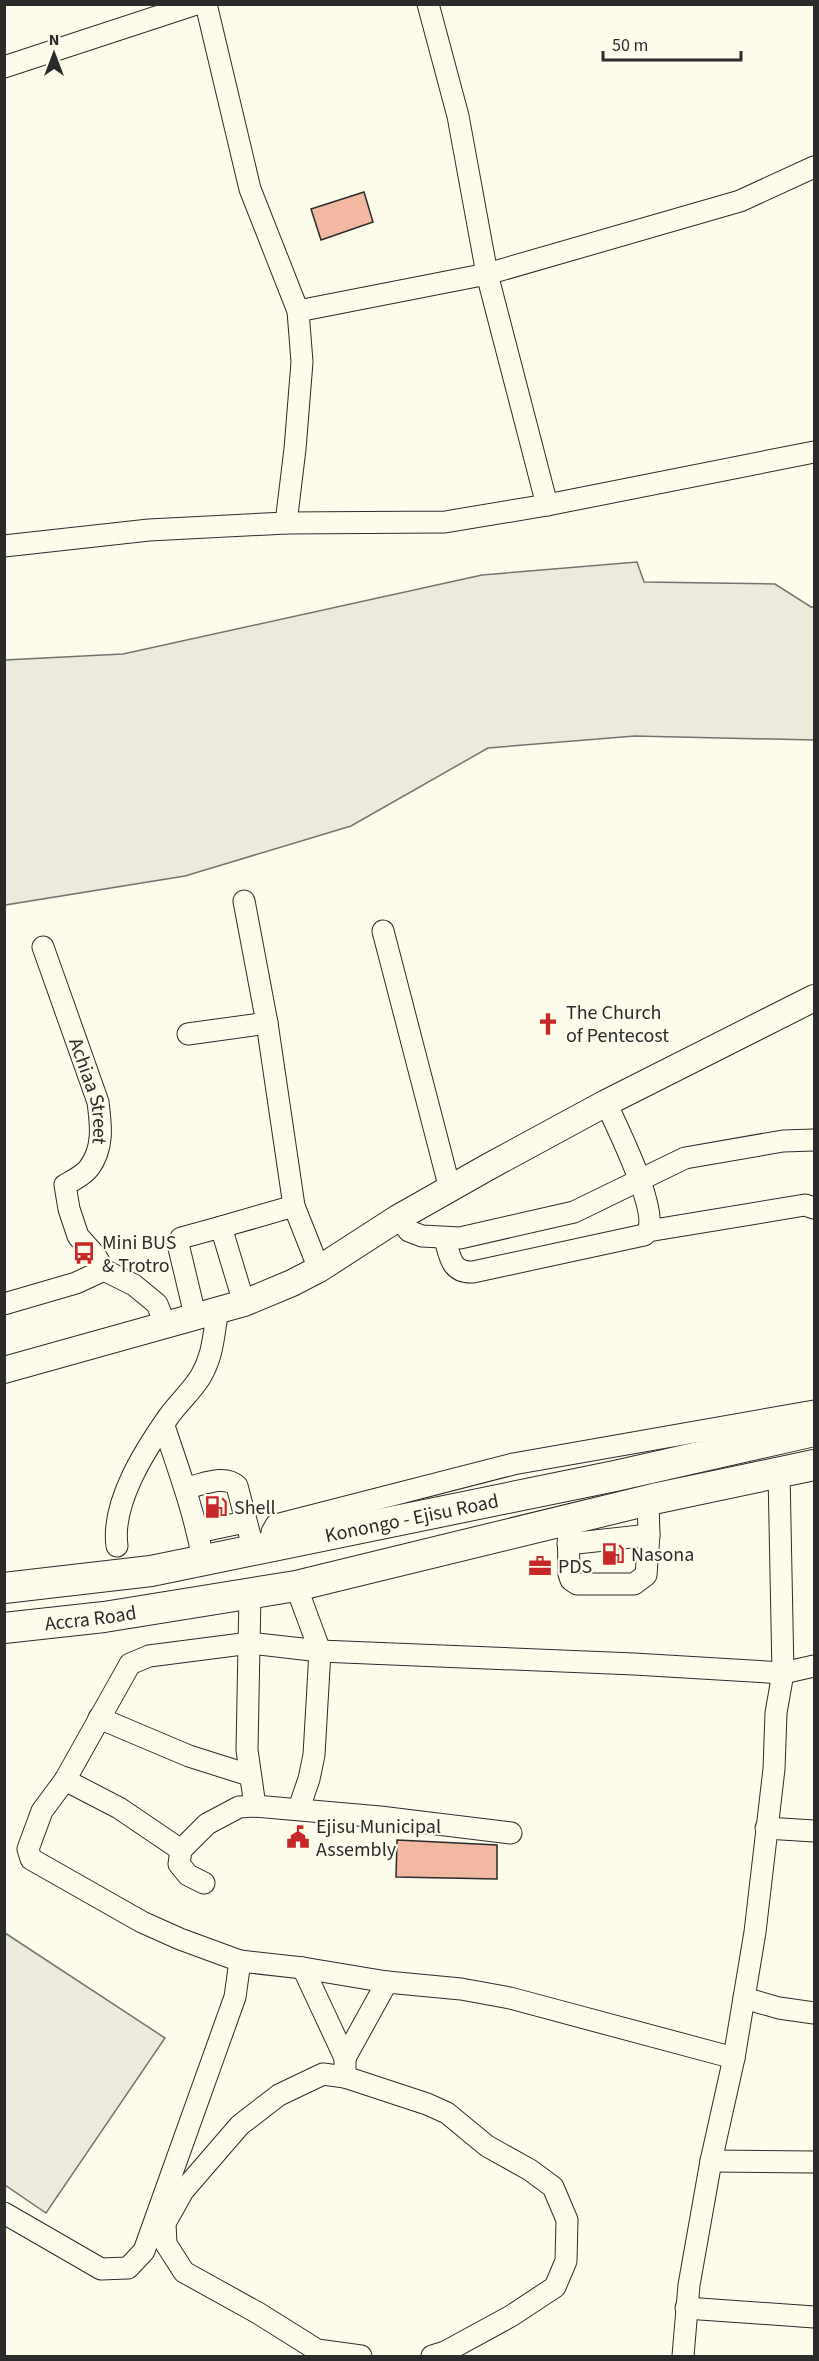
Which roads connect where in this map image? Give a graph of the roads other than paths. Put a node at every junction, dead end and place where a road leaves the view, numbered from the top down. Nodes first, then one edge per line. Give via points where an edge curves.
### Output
1 (196, 4) edge
2 (206, 4) edge
3 (428, 4) edge
4 (4, 67) edge
5 (814, 167) edge
6 (487, 274) junction
7 (298, 311) junction
8 (814, 452) edge
9 (547, 505) junction
10 (286, 523) junction
11 (4, 546) edge
12 (244, 901) dead end
13 (383, 931) dead end
14 (43, 947) dead end
15 (814, 998) edge
16 (267, 1023) junction
17 (188, 1034) dead end
18 (606, 1103) junction
19 (814, 1140) edge
20 (640, 1180) junction
21 (450, 1189) junction
22 (294, 1206) junction
23 (814, 1208) edge
24 (398, 1218) junction
25 (221, 1227) junction
26 (648, 1231) junction
27 (445, 1239) junction
28 (104, 1269) junction
29 (319, 1269) junction
30 (244, 1303) junction
31 (4, 1304) edge
32 (206, 1313) junction
33 (166, 1326) junction
34 (4, 1370) edge
35 (814, 1411) edge
36 (164, 1426) junction
37 (814, 1431) edge
38 (814, 1465) edge
39 (779, 1473) junction
40 (186, 1488) junction
41 (648, 1501) junction
42 (245, 1522) junction
43 (568, 1532) junction
44 (649, 1535) junction
45 (117, 1546) dead end
46 (201, 1546) junction
47 (262, 1549) junction
48 (9, 1584) edge
49 (296, 1586) junction
50 (250, 1594) junction
51 (177, 1607) joint
52 (4, 1628) edge
53 (250, 1643) junction
54 (320, 1652) junction
55 (814, 1666) edge
56 (783, 1673) junction
57 (99, 1718) junction
58 (249, 1775) junction
59 (65, 1780) junction
60 (255, 1806) junction
61 (299, 1808) junction
62 (766, 1828) junction
63 (814, 1832) edge
64 (511, 1833) dead end
65 (181, 1850) junction
66 (204, 1883) dead end
67 (240, 1961) junction
68 (303, 1968) junction
69 (387, 1982) junction
70 (744, 1998) junction
71 (814, 2013) edge
72 (734, 2058) junction
73 (345, 2067) junction
74 (711, 2162) junction
75 (814, 2162) edge
76 (4, 2213) edge
77 (686, 2308) junction
78 (814, 2317) edge
79 (361, 2356) edge
80 (432, 2356) edge
81 (683, 2356) edge

1 - 4 street
2 - 7 street via 250,189
3 - 6 street via 458,116
5 - 6 street via 740,201
6 - 7 street
6 - 9 street
7 - 10 street via 302,362
8 - 9 street
9 - 10 street via 445,522
10 - 11 street via 149,530
12 - 16 street
13 - 21 street
14 - 28 street, Achiaa Street via 98,1102 102,1129 98,1151 88,1170 65,1185 78,1236
15 - 18 main road
16 - 17 street
16 - 22 street
18 - 20 street
18 - 21 main road
19 - 20 street via 685,1158
20 - 26 street via 651,1223
20 - 27 street via 574,1212
21 - 24 main road
22 - 25 street
22 - 29 street
23 - 26 street via 805,1205
24 - 27 street via 409,1231
24 - 29 main road
25 - 30 street
25 - 32 street via 181,1238 178,1244
26 - 27 street via 464,1273 452,1262
28 - 31 street via 76,1283
28 - 33 street, Achiaa Street via 158,1304
29 - 30 main road
30 - 32 main road
32 - 33 main road
32 - 36 street via 213,1348 200,1377
33 - 34 main road
35 - 47 street via 471,1473 276,1525
36 - 40 street
36 - 45 street via 126,1489 116,1533
37 - 47 highway, Konongo - Ejisu Road
38 - 39 highway, Konongo - Ejisu Road
39 - 41 highway, Konongo - Ejisu Road
39 - 56 street
40 - 42 street via 224,1479 232,1481 237,1486
40 - 46 street
41 - 43 highway, Konongo - Ejisu Road
41 - 44 street
42 - 46 street
42 - 47 street
43 - 44 street
43 - 44 street via 571,1580 577,1584 634,1584 646,1575
43 - 49 highway, Konongo - Ejisu Road
46 - 47 highway, Konongo - Ejisu Road
46 - 48 highway, Konongo - Ejisu Road via 151,1571
49 - 50 highway, Konongo - Ejisu Road
49 - 54 street
50 - 51 highway, Konongo - Ejisu Road
50 - 53 street
51 - 52 highway, Accra Road
53 - 54 street
53 - 57 street via 149,1656 130,1664
53 - 58 street
54 - 56 street
54 - 61 street via 314,1755
55 - 56 street
56 - 62 street
57 - 58 street via 189,1756
57 - 59 street
58 - 60 street
59 - 65 street via 118,1808
59 - 67 street via 42,1811 28,1849 31,1859 142,1922
60 - 61 street
60 - 65 street via 239,1807 207,1824
61 - 64 street
62 - 63 street
62 - 70 street
65 - 66 street via 179,1864 188,1875
67 - 68 street
67 - 76 street via 235,1997 144,2252 128,2268 101,2269
68 - 69 street
68 - 73 street
69 - 72 street via 510,1998
69 - 73 street
70 - 71 street
70 - 72 street
72 - 74 street
73 - 79 street via 279,2095 240,2125 183,2191 165,2223 166,2244 184,2272 317,2350
73 - 80 street via 447,2113 487,2146 530,2170 553,2187 567,2220 566,2261 555,2287 511,2316
74 - 75 street
74 - 77 street
77 - 78 street
77 - 81 street

